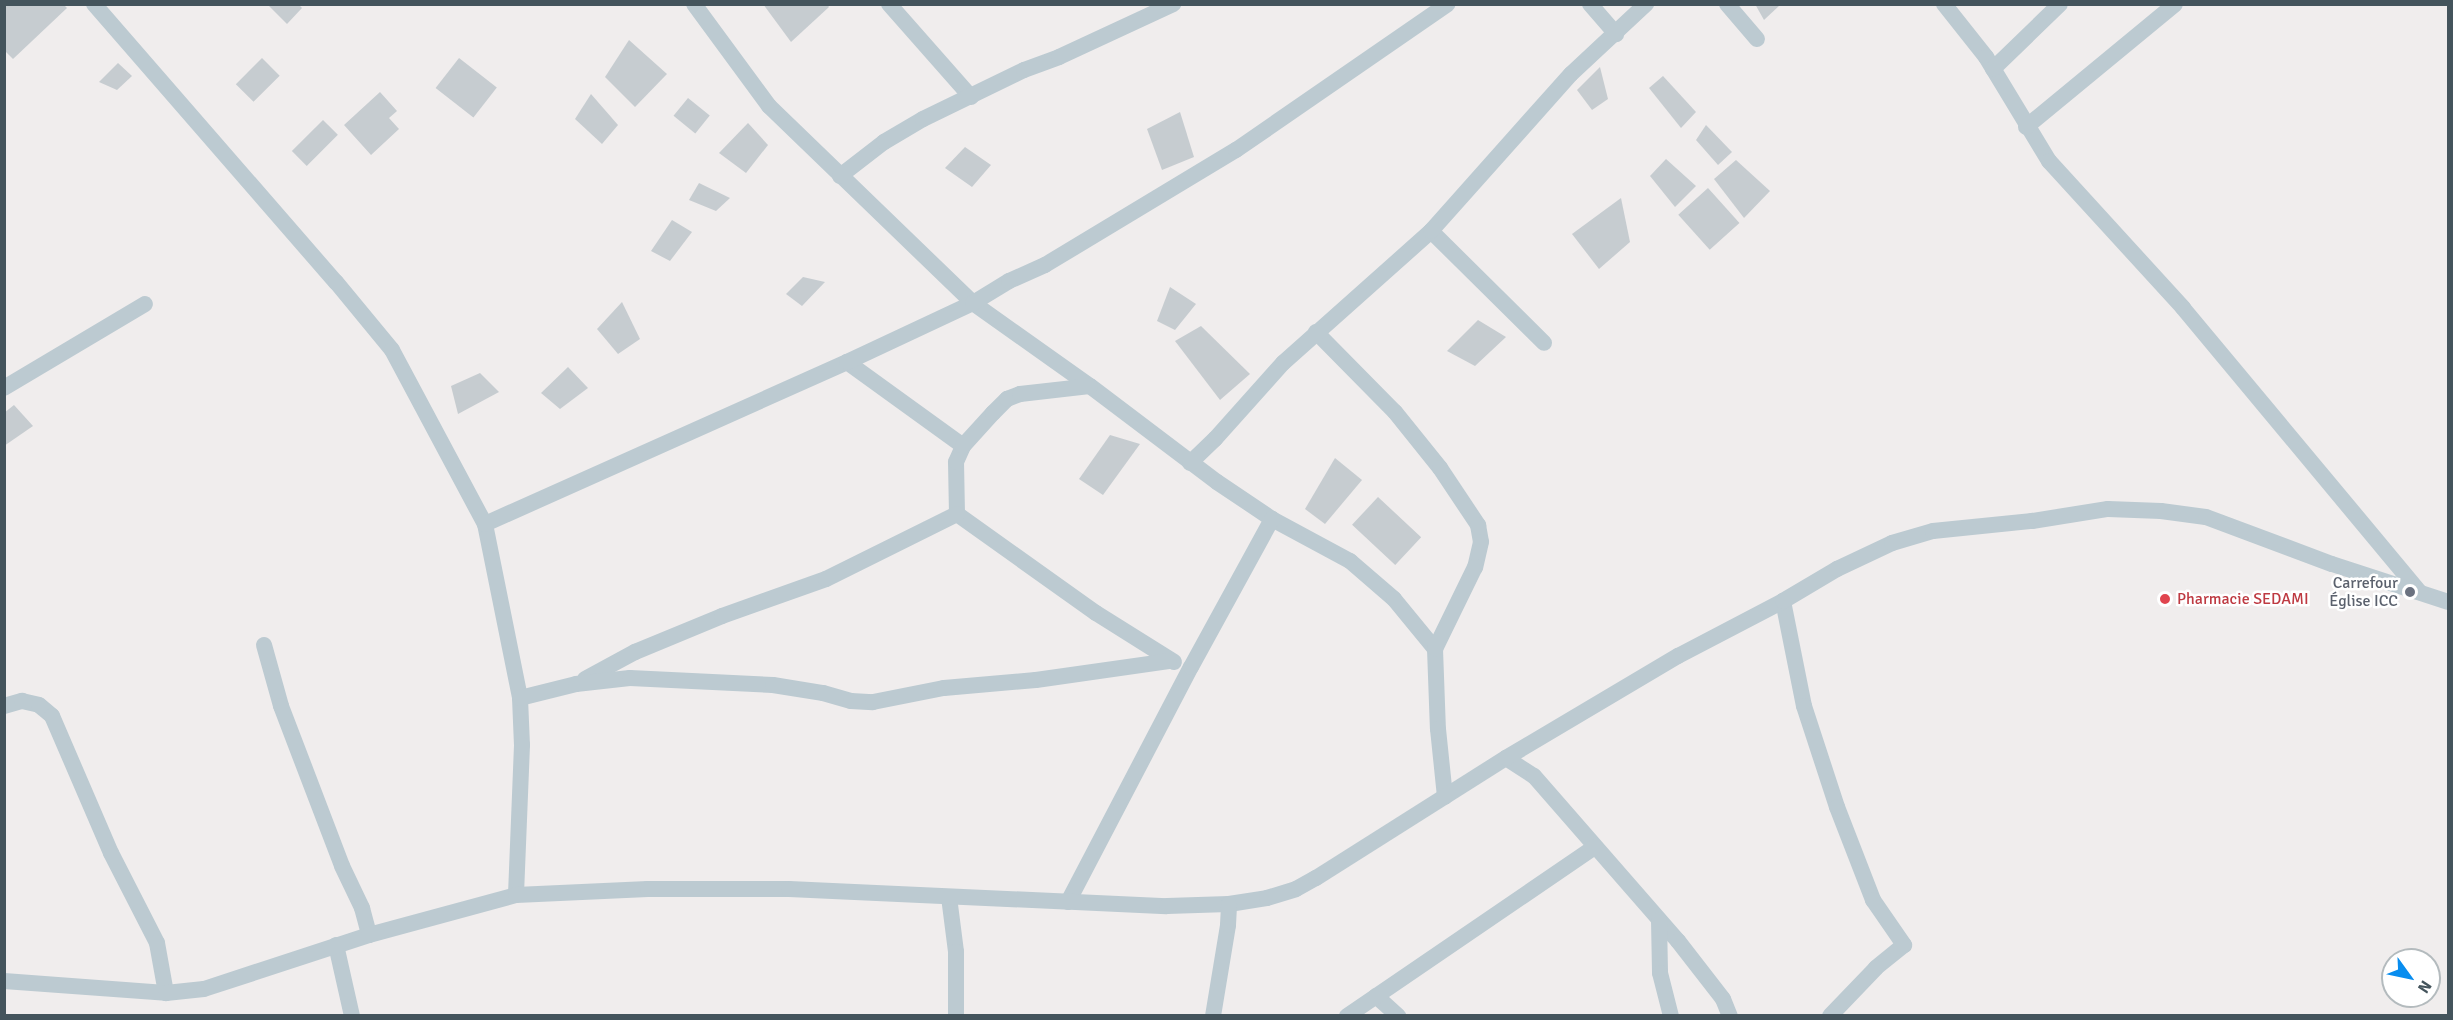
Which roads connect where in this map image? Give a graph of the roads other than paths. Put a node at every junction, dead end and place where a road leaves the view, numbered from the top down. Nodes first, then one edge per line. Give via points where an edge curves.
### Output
1 (94, 4) edge
2 (694, 4) edge
3 (889, 4) edge
4 (1173, 4) edge
5 (1448, 4) edge
6 (1590, 4) edge
7 (1646, 4) edge
8 (1727, 4) edge
9 (1944, 4) edge
10 (2060, 4) edge
11 (2175, 4) edge
12 (1616, 34) junction
13 (1757, 39) dead end
14 (1993, 69) junction
15 (971, 97) junction
16 (2026, 127) junction
17 (840, 176) junction
18 (1431, 231) junction
19 (973, 303) junction
20 (145, 304) dead end
21 (1316, 332) junction
22 (1544, 344) dead end
23 (847, 362) junction
24 (1090, 386) junction
25 (4, 388) edge
26 (963, 446) junction
27 (1190, 463) junction
28 (957, 514) junction
29 (1272, 519) junction
30 (485, 524) junction
31 (2420, 593) junction
32 (1783, 601) junction
33 (2448, 602) edge
34 (264, 645) dead end
35 (1435, 649) junction
36 (1169, 661) junction
37 (1191, 667) junction
38 (576, 684) junction
39 (520, 698) junction
40 (4, 706) edge
41 (1506, 758) junction
42 (1445, 797) junction
43 (1595, 847) junction
44 (516, 895) junction
45 (949, 897) junction
46 (1068, 902) junction
47 (1229, 904) junction
48 (1659, 920) junction
49 (369, 935) junction
50 (336, 945) junction
51 (4, 981) edge
52 (166, 993) junction
53 (1376, 996) junction
54 (352, 1016) edge
55 (956, 1016) edge
56 (1213, 1016) edge
57 (1347, 1016) edge
58 (1398, 1016) edge
59 (1671, 1016) edge
60 (1730, 1016) edge
61 (1830, 1016) edge

1 - 30 street via 392,350
2 - 17 street via 769,106
3 - 15 street
4 - 15 street
5 - 19 street via 1185,183
6 - 12 street
7 - 12 street
8 - 13 street
9 - 14 street
10 - 14 street
11 - 16 street
12 - 18 street via 1572,74
14 - 16 street
15 - 17 street via 913,124
16 - 31 street via 2049,161 2170,292
17 - 19 street
18 - 21 street
18 - 22 street
19 - 23 street
19 - 24 street
20 - 25 street
21 - 27 street
21 - 35 street via 1395,412 1440,468 1478,525 1481,542 1475,567
23 - 26 street
23 - 30 street
24 - 26 street via 1007,399
24 - 27 street
26 - 28 street via 956,462
27 - 29 street
28 - 36 street
28 - 38 street via 826,579 657,643
29 - 35 street via 1331,549 1374,579
29 - 37 street
30 - 39 street
31 - 32 street via 2206,518 2108,509 1933,531 1892,543 1837,568
31 - 33 street
32 - 41 street via 1678,656
32 - 61 street via 1804,706 1837,807 1873,900 1904,945
34 - 49 street via 281,706
35 - 42 street
36 - 37 street
36 - 38 street via 1036,680 944,688 873,702 762,684 630,678
37 - 46 street
38 - 39 street
39 - 44 street
40 - 52 street via 22,701 39,705 52,716 111,853 157,943
41 - 42 street
41 - 43 street via 1533,776
42 - 47 street via 1296,890
43 - 48 street
43 - 53 street
44 - 45 street via 705,889
44 - 49 street
45 - 46 street
45 - 55 street via 956,952
46 - 47 street
47 - 56 street
48 - 59 street via 1660,973
48 - 60 street via 1701,969
49 - 50 street
50 - 52 street via 233,981
50 - 54 street
51 - 52 street
53 - 57 street
53 - 58 street

